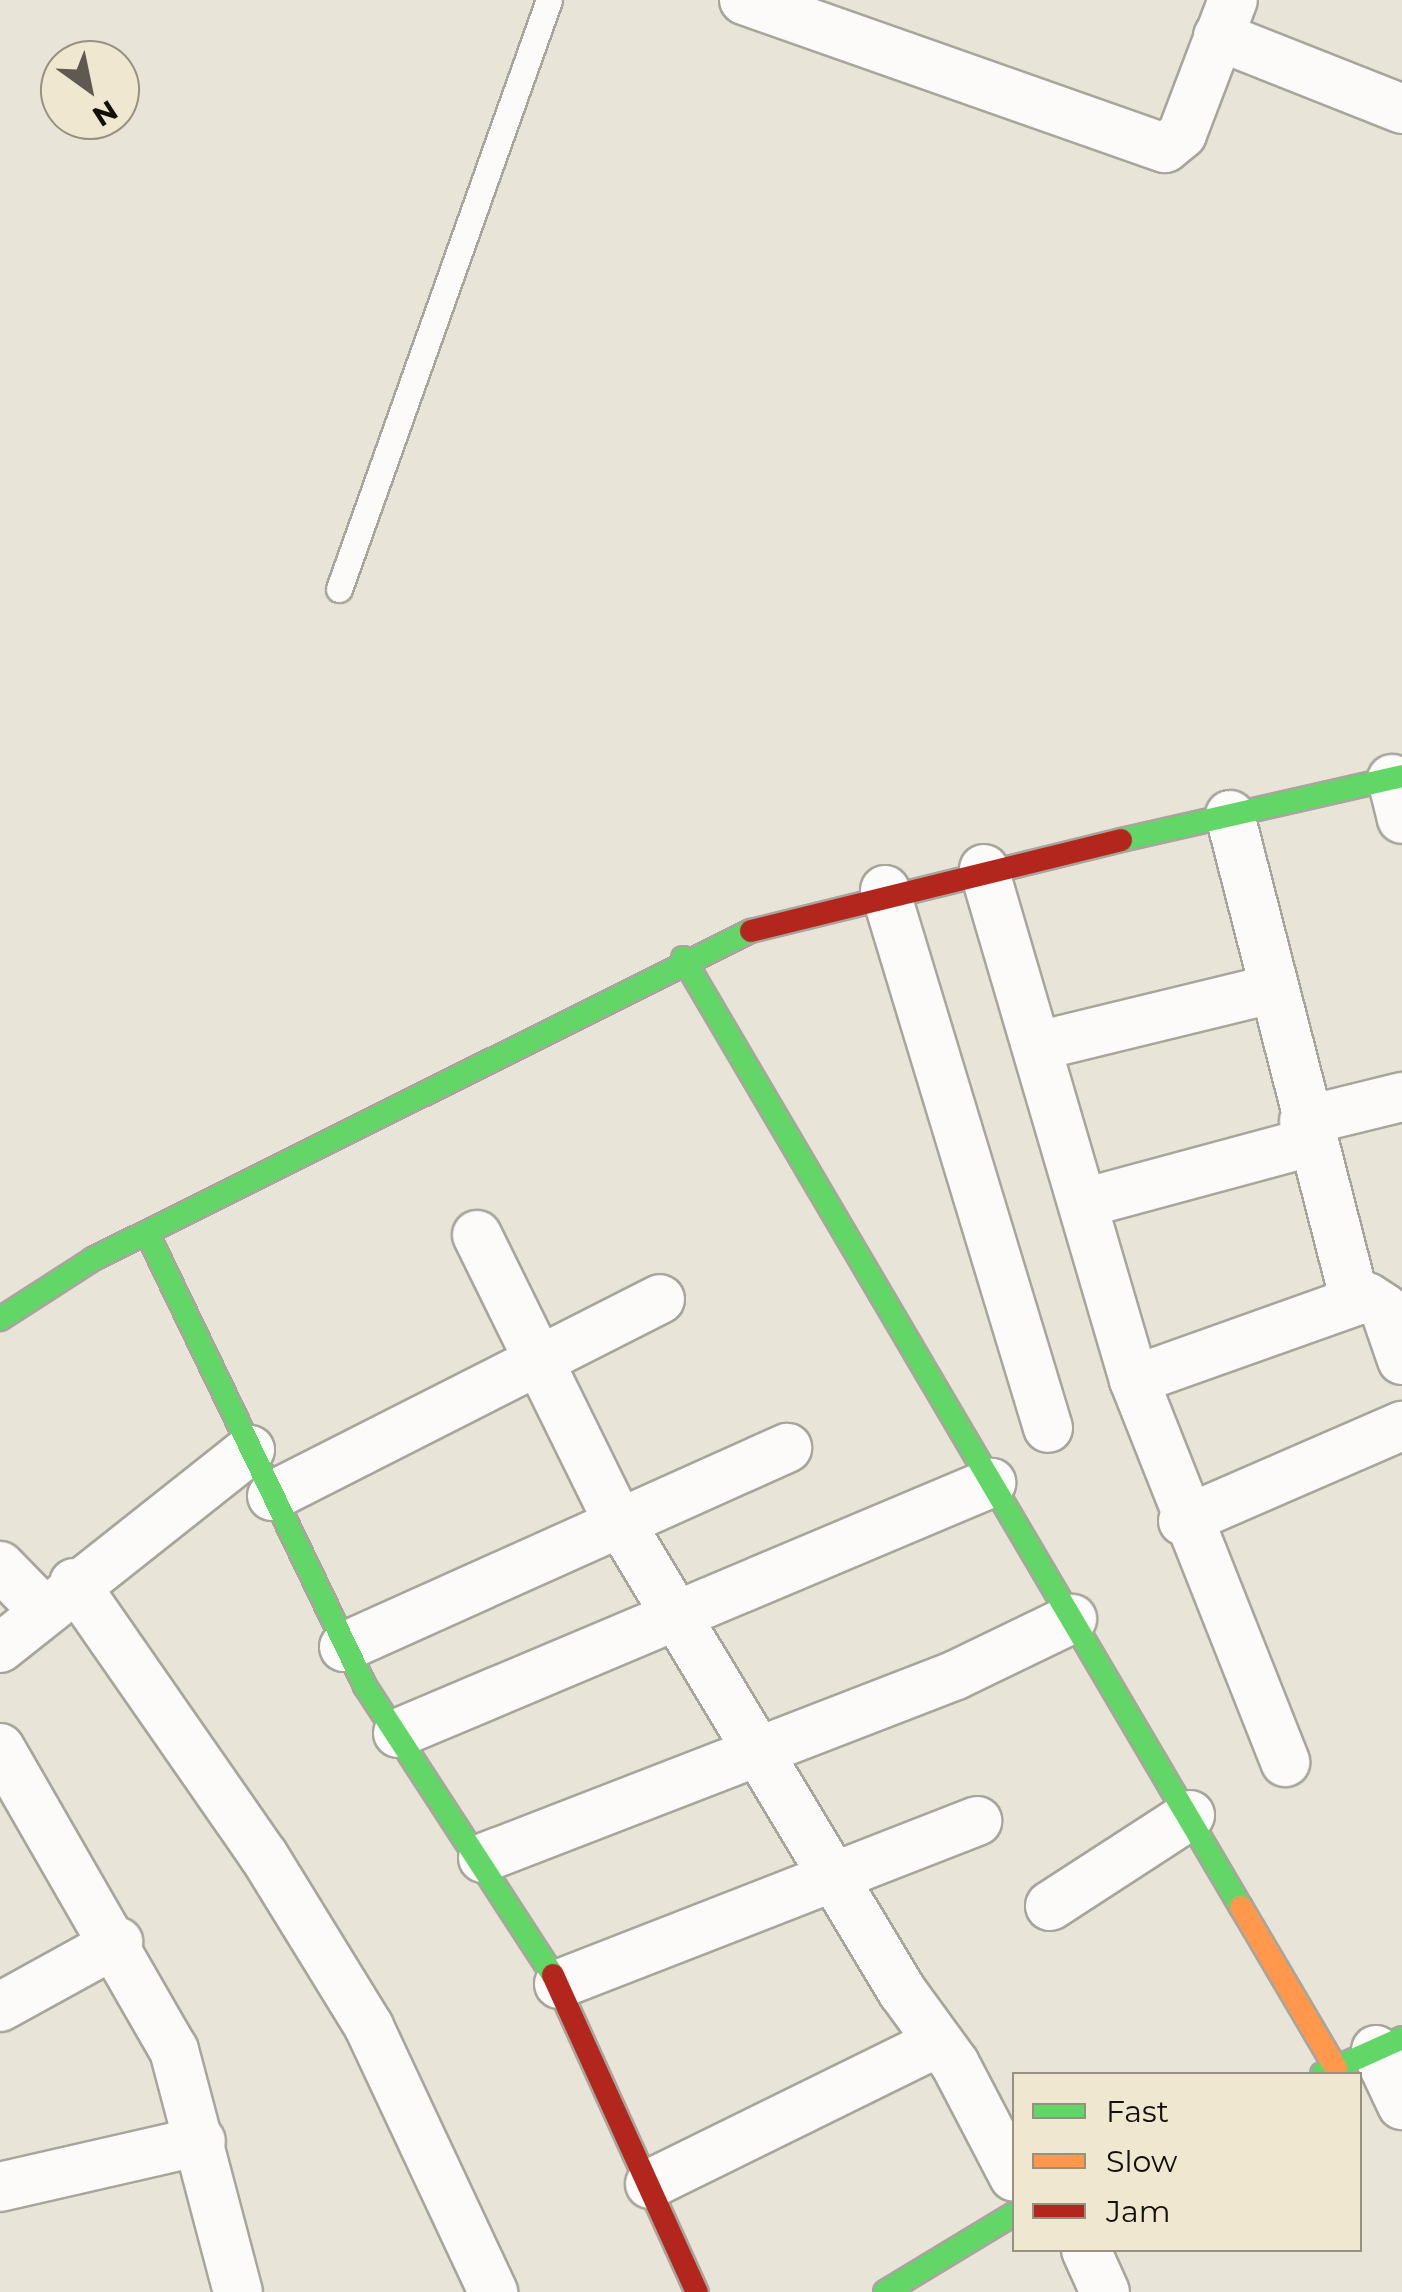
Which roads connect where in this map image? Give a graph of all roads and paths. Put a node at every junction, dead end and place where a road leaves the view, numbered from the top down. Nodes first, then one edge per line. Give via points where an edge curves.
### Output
1 (548, 0) edge
2 (744, 0) edge
3 (1226, 18) edge
4 (1402, 109) edge
5 (340, 589) dead end
6 (1399, 791) edge
7 (1230, 815) junction
8 (984, 869) junction
9 (885, 890) junction
10 (682, 958) junction
11 (1272, 989) junction
12 (1038, 1046) junction
13 (1402, 1098) edge
14 (1307, 1132) junction
15 (1084, 1203) junction
16 (147, 1233) junction
17 (477, 1235) dead end
18 (660, 1300) dead end
19 (1355, 1301) junction
20 (7, 1302) edge
21 (1402, 1360) edge
22 (538, 1367) junction
23 (1134, 1380) junction
24 (1402, 1426) edge
25 (1048, 1428) dead end
26 (787, 1448) dead end
27 (250, 1450) junction
28 (992, 1483) junction
29 (272, 1496) junction
30 (1183, 1522) junction
31 (622, 1524) junction
32 (0, 1566) edge
33 (58, 1596) junction
34 (676, 1616) junction
35 (1072, 1619) junction
36 (344, 1646) junction
37 (0, 1648) edge
38 (398, 1733) junction
39 (0, 1748) edge
40 (761, 1749) junction
41 (1284, 1762) dead end
42 (1190, 1815) junction
43 (977, 1822) dead end
44 (483, 1858) junction
45 (838, 1880) junction
46 (1050, 1906) dead end
47 (118, 1942) junction
48 (558, 1984) junction
49 (0, 2006) edge
50 (938, 2042) junction
51 (1359, 2058) edge
52 (1402, 2105) edge
53 (201, 2140) junction
54 (1012, 2173) edge
55 (650, 2184) junction
56 (0, 2186) edge
57 (1012, 2215) edge
58 (1087, 2252) edge
59 (238, 2292) edge
60 (493, 2292) edge
61 (697, 2292) edge
62 (884, 2292) edge
63 (1105, 2292) edge

1 - 5 lane
2 - 3 street via 1165,148 1182,134
3 - 4 street
6 - 7 street
7 - 8 street
7 - 11 street
8 - 9 street
8 - 12 street
9 - 10 street via 776,918
9 - 25 street
10 - 16 street
10 - 28 street
11 - 12 street
11 - 14 street
12 - 15 street
13 - 14 street
14 - 15 street
14 - 19 street
15 - 23 street
16 - 20 street
16 - 27 street
17 - 22 street
18 - 22 street
19 - 21 street via 1378,1299
19 - 23 street
22 - 29 street
22 - 31 street
23 - 30 street
24 - 30 street
26 - 31 street
27 - 29 street
27 - 33 street
28 - 34 street
28 - 35 street
29 - 36 street
30 - 41 street
31 - 34 street
31 - 36 street
32 - 33 street
33 - 37 street
33 - 60 street via 369,2027
34 - 38 street
34 - 40 street
35 - 40 street via 956,1675
35 - 42 street
36 - 38 street
38 - 44 street
39 - 47 street
40 - 44 street
40 - 45 street
42 - 46 street
42 - 51 street
43 - 45 street
44 - 48 street
45 - 48 street
45 - 50 street
47 - 49 street
47 - 53 street via 174,2050
48 - 55 street
50 - 54 street
50 - 55 street
51 - 52 street
53 - 56 street
53 - 59 street
55 - 61 street
57 - 62 street
58 - 63 street

